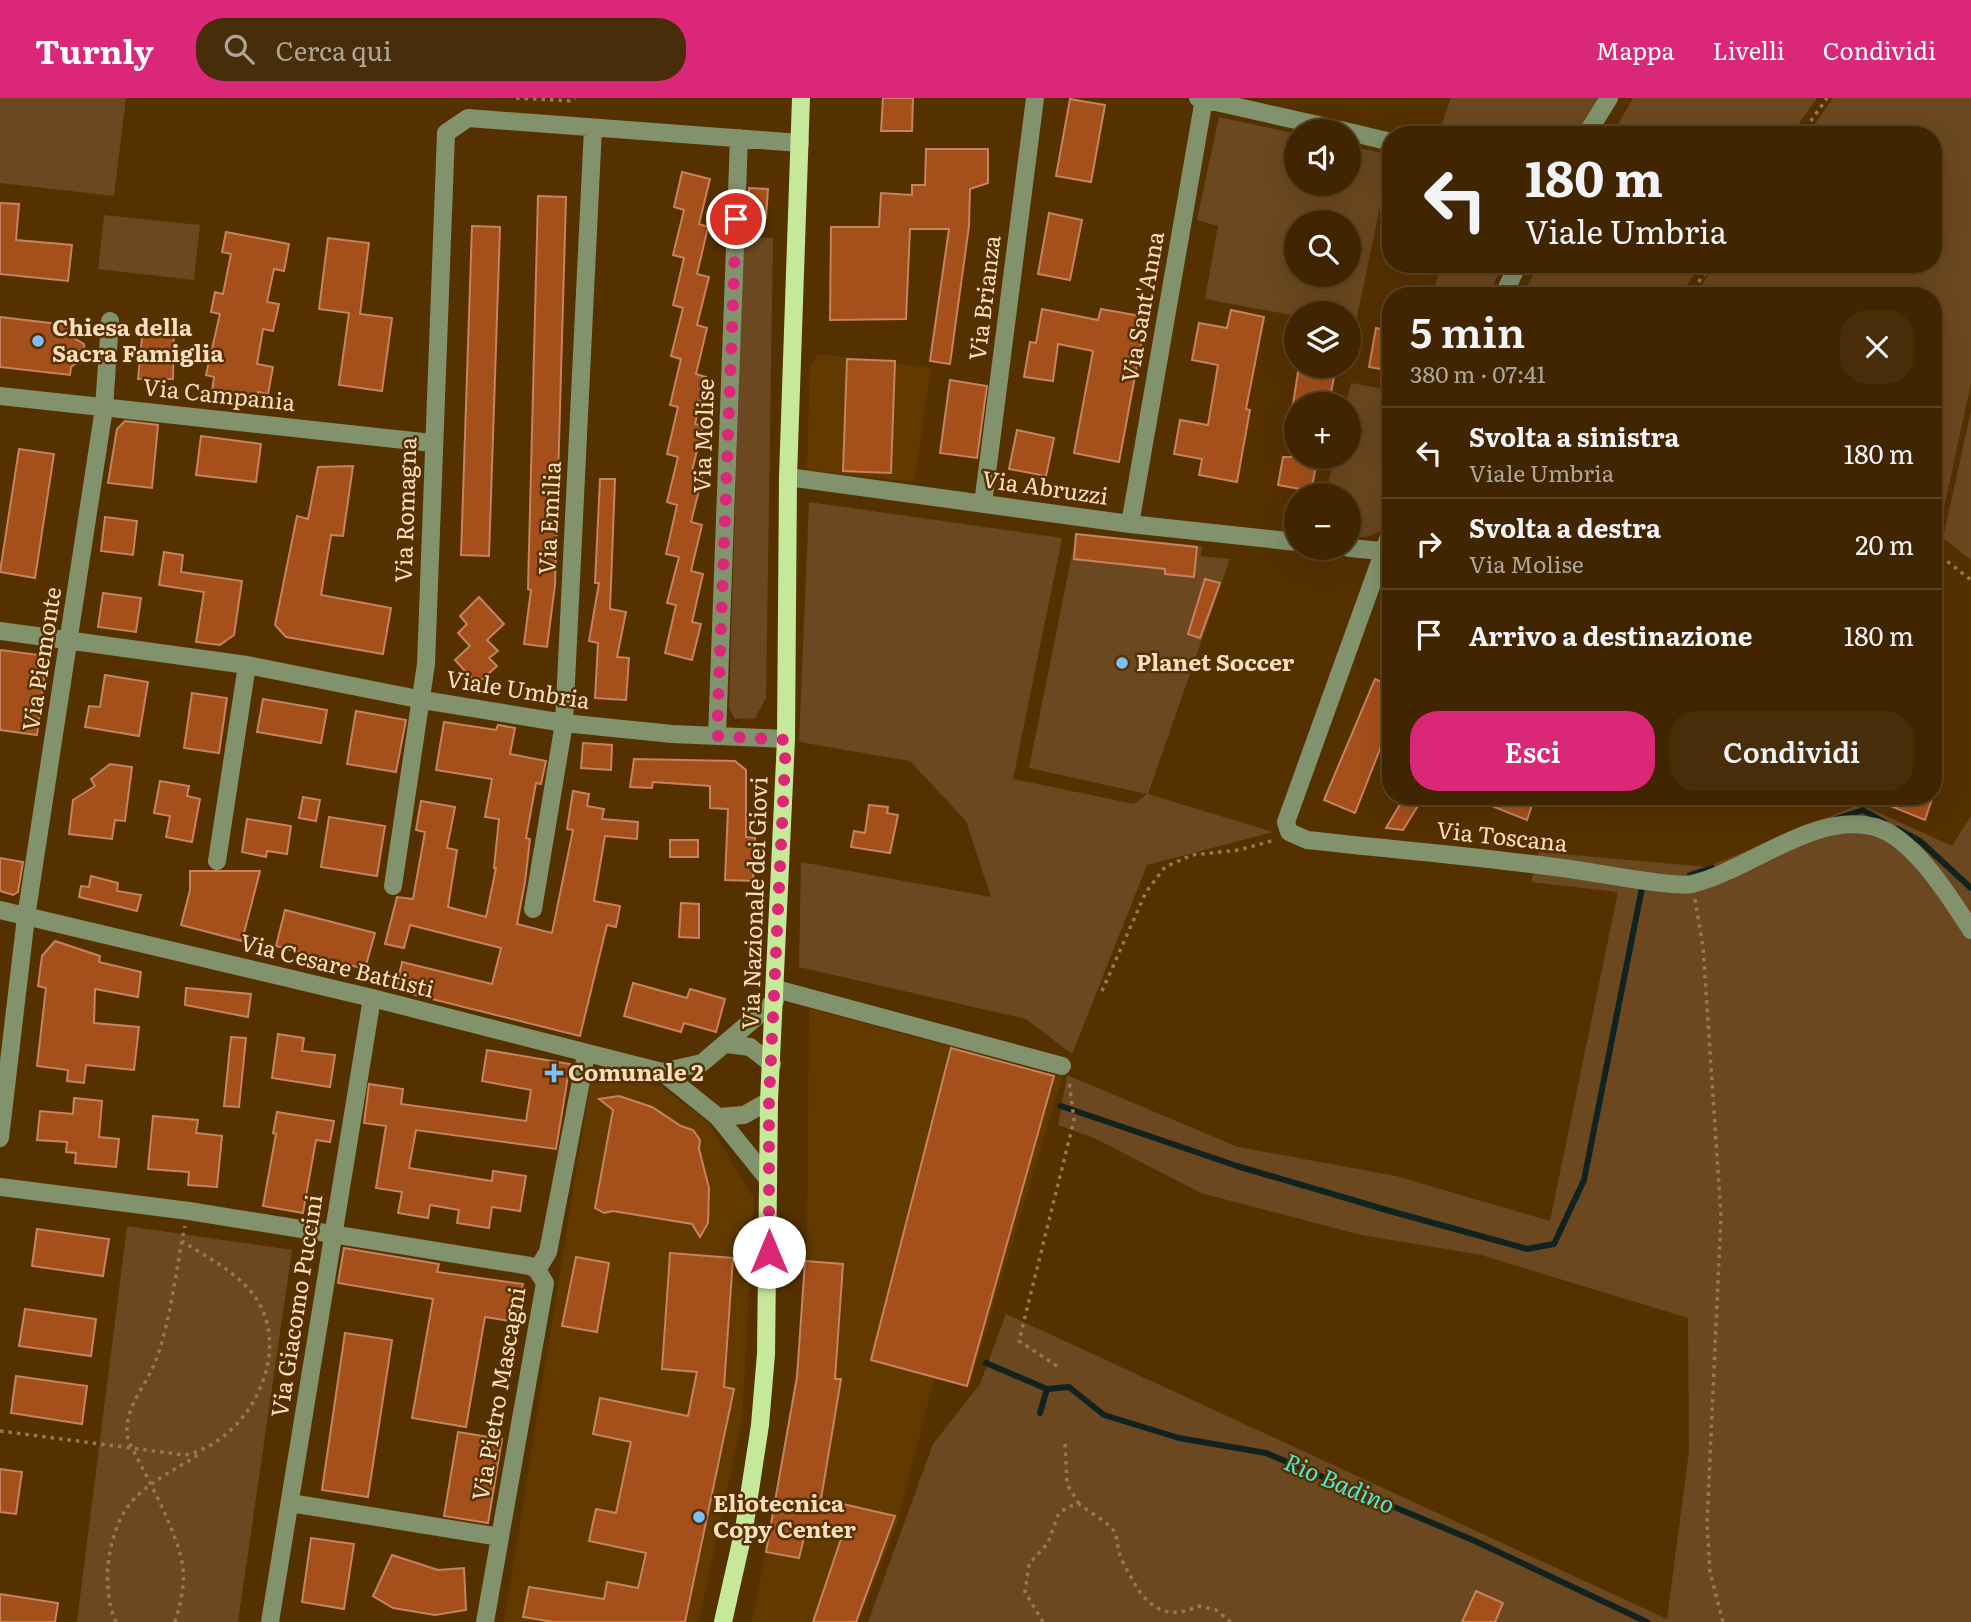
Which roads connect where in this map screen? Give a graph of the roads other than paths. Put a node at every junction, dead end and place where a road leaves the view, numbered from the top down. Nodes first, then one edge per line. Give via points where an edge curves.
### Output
1 (801, 98) edge
2 (1035, 98) edge
3 (1609, 98) edge
4 (1201, 99) edge
5 (1289, 119) edge
6 (1592, 126) edge
7 (593, 128) junction
8 (1361, 135) edge
9 (739, 138) junction
10 (1382, 140) edge
11 (800, 143) junction
12 (110, 321) dead end
13 (0, 396) edge
14 (104, 408) junction
15 (432, 443) junction
16 (788, 477) junction
17 (983, 504) junction
18 (1130, 524) junction
19 (1284, 541) edge
20 (1361, 550) edge
21 (1382, 554) edge
22 (1382, 568) edge
23 (0, 631) edge
24 (70, 641) junction
25 (247, 665) junction
26 (423, 700) junction
27 (564, 723) junction
28 (717, 736) junction
29 (786, 740) junction
30 (217, 861) dead end
31 (393, 886) dead end
32 (533, 909) dead end
33 (0, 910) edge
34 (26, 916) junction
35 (1971, 930) edge
36 (775, 995) junction
37 (373, 998) junction
38 (727, 1044) junction
39 (586, 1055) junction
40 (772, 1064) junction
41 (1062, 1066) road end
42 (662, 1072) junction
43 (769, 1101) junction
44 (718, 1117) junction
45 (0, 1138) edge
46 (768, 1180) junction
47 (0, 1187) edge
48 (332, 1234) junction
49 (537, 1270) junction
50 (290, 1503) junction
51 (500, 1537) junction
52 (270, 1622) edge
53 (485, 1622) edge
54 (723, 1622) edge

1 - 11 main road, Via Nazionale dei Giovi
2 - 17 street, Via Brianza
3 - 6 street
4 - 5 street
4 - 18 street, Via Sant'Anna
7 - 9 street
7 - 15 street, Via Romagna via 468,118 446,133
7 - 27 street, Via Emilia
8 - 10 street
9 - 11 street
9 - 28 street, Via Molise
11 - 16 main road, Via Nazionale dei Giovi
12 - 14 street, Via Piemonte
13 - 14 street, Via Campania
14 - 15 street, Via Campania
14 - 24 street, Via Piemonte
15 - 26 street, Via Romagna
16 - 17 street, Via Abruzzi
16 - 29 main road, Via Nazionale dei Giovi
17 - 18 street, Via Abruzzi
18 - 19 street, Via Abruzzi
20 - 21 street
22 - 35 street, Via Toscana via 1286,822 1289,832 1307,840 1688,885 1794,839 1850,822 1879,827 1912,850
23 - 24 street, Viale Umbria
24 - 25 street, Viale Umbria
24 - 34 street, Via Piemonte
25 - 26 street, Viale Umbria
25 - 30 street
26 - 27 street, Viale Umbria
26 - 31 street, Via Romagna
27 - 28 street, Viale Umbria
27 - 32 street, Via Emilia
28 - 29 street, Viale Umbria
29 - 36 main road, Via Nazionale dei Giovi
33 - 34 street, Via Cesare Battisti
34 - 37 street, Via Cesare Battisti
34 - 45 street, Via Piemonte
36 - 38 street, Via Cesare Battisti
36 - 40 main road, Via Nazionale dei Giovi
36 - 41 street
37 - 39 street, Via Cesare Battisti
37 - 48 street, Via Giacomo Puccini
38 - 40 street via 750,1047
38 - 42 street, Via Cesare Battisti via 702,1063
39 - 42 street, Via Cesare Battisti
39 - 49 street, Via Pietro Mascagni via 548,1252
40 - 43 main road, Via Nazionale dei Giovi
42 - 44 street, Via Cesare Battisti
43 - 44 street via 744,1115
43 - 46 main road, Via Nazionale dei Giovi
44 - 46 street, Via Cesare Battisti
46 - 54 main road, Via Nazionale dei Giovi via 768,1292 760,1425
47 - 48 street
48 - 49 street
48 - 50 street, Via Giacomo Puccini
49 - 51 street, Via Pietro Mascagni via 545,1283
50 - 51 street
50 - 52 street, Via Giacomo Puccini
51 - 53 street, Via Pietro Mascagni

